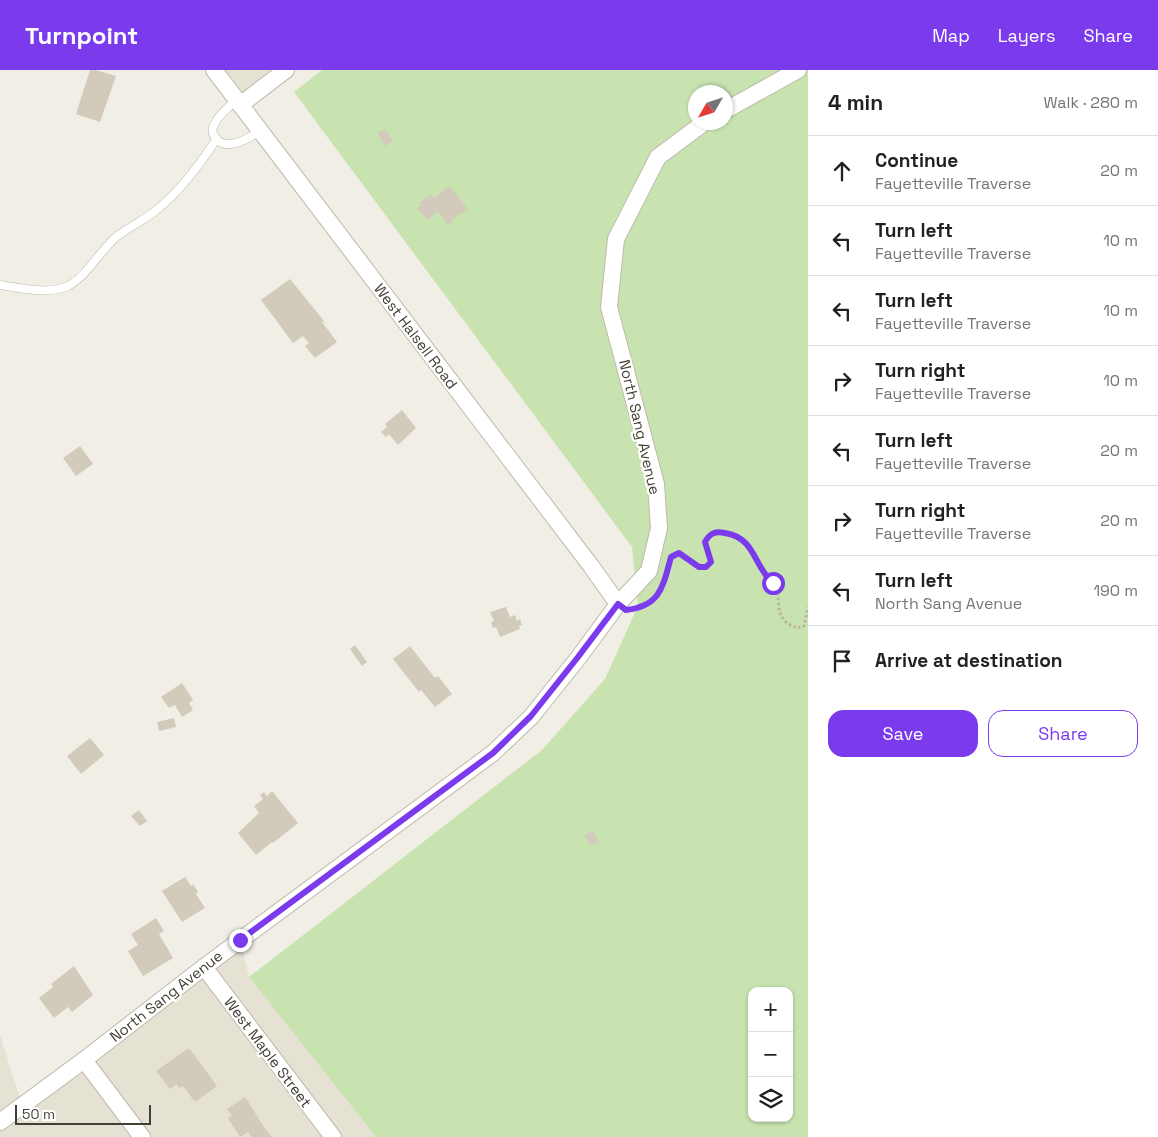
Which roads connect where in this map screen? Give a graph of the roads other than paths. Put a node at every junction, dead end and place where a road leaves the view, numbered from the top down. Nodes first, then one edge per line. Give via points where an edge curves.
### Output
1 (214, 70) edge
2 (286, 70) edge
3 (798, 70) edge
4 (238, 103) junction
5 (733, 106) edge
6 (694, 130) edge
7 (260, 131) junction
8 (216, 140) junction
9 (0, 285) edge
10 (618, 604) junction
11 (204, 966) junction
12 (84, 1060) junction
13 (0, 1122) edge
14 (142, 1137) edge
15 (333, 1137) edge

1 - 4 street, West Halsell Road
2 - 4 street
3 - 5 street
4 - 7 street, West Halsell Road
4 - 8 lane via 216,120 212,128
6 - 10 street, North Sang Avenue via 658,157 616,239 609,307 656,484 659,528 648,572
7 - 8 lane via 231,144
7 - 10 street, West Halsell Road
8 - 9 lane via 161,207 116,237 69,285 38,290
10 - 11 street, North Sang Avenue via 531,716 493,753
11 - 12 street, North Sang Avenue
11 - 15 street, West Maple Street
12 - 13 street, North Sang Avenue
12 - 14 street

